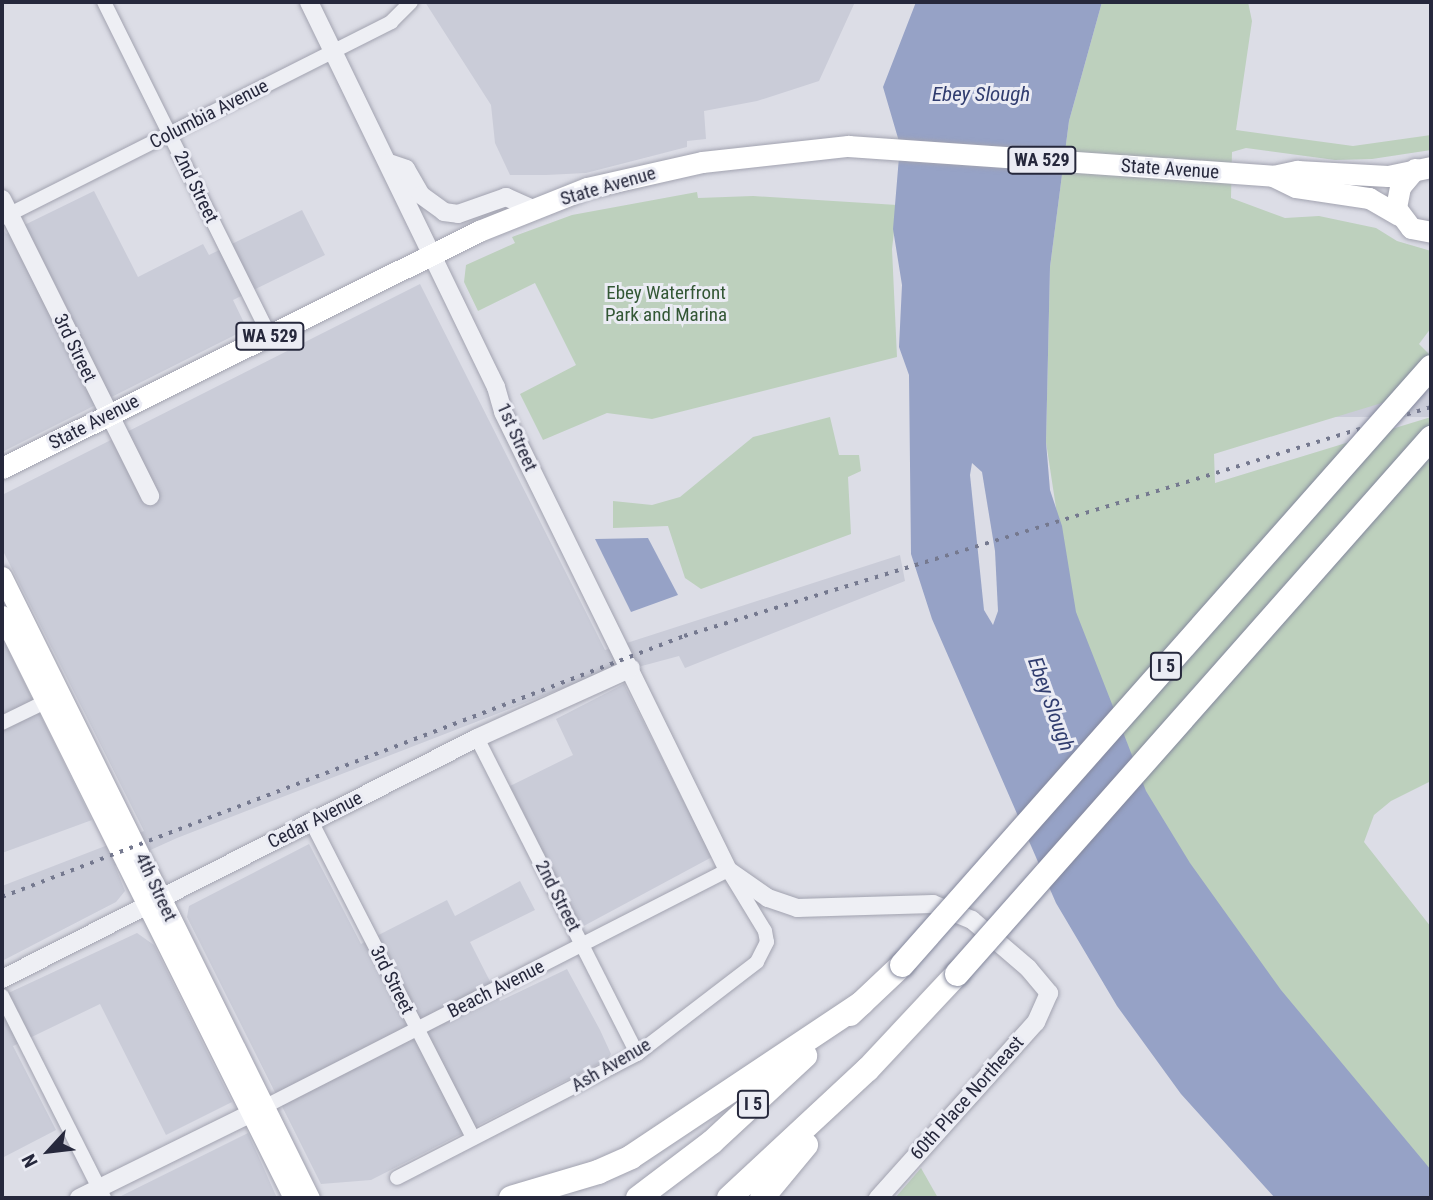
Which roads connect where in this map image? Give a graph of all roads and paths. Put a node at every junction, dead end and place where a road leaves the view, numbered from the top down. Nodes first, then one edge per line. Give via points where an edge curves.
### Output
1 (104, 2) edge
2 (309, 2) edge
3 (411, 2) edge
4 (333, 51) junction
5 (170, 134) junction
6 (389, 163) junction
7 (1423, 168) edge
8 (1273, 176) junction
9 (533, 209) junction
10 (4, 210) edge
11 (1399, 215) junction
12 (1431, 232) edge
13 (430, 255) junction
14 (270, 336) junction
15 (1431, 367) edge
16 (108, 415) junction
17 (1431, 438) edge
18 (2, 468) edge
19 (150, 496) dead end
20 (2, 576) edge
21 (2, 615) edge
22 (631, 668) junction
23 (45, 702) junction
24 (2, 723) edge
25 (477, 738) junction
26 (91, 755) junction
27 (311, 821) junction
28 (729, 870) junction
29 (153, 901) junction
30 (583, 944) junction
31 (2, 979) edge
32 (2, 996) edge
33 (862, 1003) junction
34 (417, 1028) junction
35 (637, 1054) junction
36 (868, 1069) junction
37 (257, 1111) junction
38 (473, 1138) junction
39 (397, 1178) dead end
40 (102, 1193) edge
41 (79, 1198) edge
42 (293, 1198) edge
43 (310, 1198) edge
44 (511, 1198) edge
45 (638, 1198) edge
46 (729, 1198) edge
47 (762, 1198) edge
48 (878, 1198) edge

1 - 5 street, 2nd Street
2 - 4 street, 1st Street
3 - 4 street, Columbia Avenue via 391,22
4 - 5 street, Columbia Avenue
4 - 6 street, 1st Street
5 - 10 street, Columbia Avenue
5 - 14 street, 2nd Street
6 - 9 street via 406,169 421,195 444,212 458,214 506,197
6 - 13 street, 1st Street
7 - 8 main road, State Avenue via 1388,176 1297,171
7 - 11 main road via 1400,187
8 - 9 main road, State Avenue / WA 529 via 848,146 702,162 587,188
8 - 11 main road, State Avenue via 1296,187 1369,198
9 - 13 main road, State Avenue / WA 529
10 - 16 street, 3rd Street
11 - 12 main road, State Avenue via 1411,228
13 - 14 main road, State Avenue / WA 529
13 - 22 street, 1st Street
14 - 16 main road, State Avenue / WA 529
15 - 33 highway, I 5, bridge via 902,965
16 - 18 main road, State Avenue / WA 529
16 - 19 street, 3rd Street
17 - 36 highway, I 5, bridge
20 - 26 main road, 4th Street
21 - 23 main road, 4th Street
22 - 25 street, Cedar Avenue
22 - 28 street, 1st Street
23 - 24 street
23 - 26 main road via 55,701 78,744
23 - 29 main road, 4th Street
25 - 27 street, Cedar Avenue
25 - 30 street, 2nd Street
26 - 29 main road, 4th Street
27 - 29 street, Cedar Avenue
27 - 34 street, 3rd Street
28 - 30 street, Beach Avenue
28 - 35 street, Ash Avenue via 767,942 763,955
28 - 48 street, 60th Place Northeast via 768,898 797,908 933,904 972,920 1028,968 1049,993 1036,1022
29 - 31 street, Cedar Avenue
29 - 37 main road, 4th Street
30 - 34 street, Beach Avenue
30 - 35 street, 2nd Street
32 - 40 street
33 - 44 highway via 631,1157 598,1172
33 - 45 highway, I 5 via 712,1142
34 - 37 street, Beach Avenue
34 - 38 street, 3rd Street
35 - 38 street, Ash Avenue
36 - 46 highway, I 5
36 - 47 highway
37 - 40 street, Beach Avenue
37 - 42 main road, 4th Street
37 - 43 main road, 4th Street
38 - 39 street, Ash Avenue
40 - 41 street, Beach Avenue

